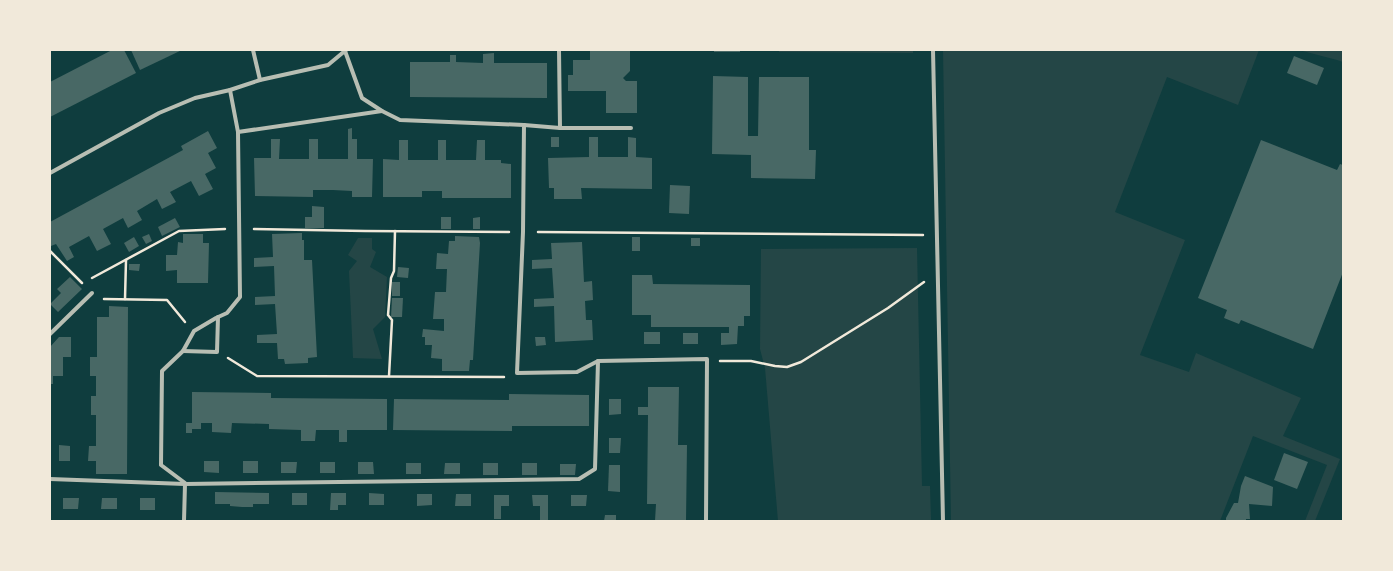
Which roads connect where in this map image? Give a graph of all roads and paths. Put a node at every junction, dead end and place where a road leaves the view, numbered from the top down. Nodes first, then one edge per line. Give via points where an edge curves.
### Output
1 (253, 50) edge
2 (345, 50) edge
3 (559, 50) edge
4 (934, 50) edge
5 (260, 80) junction
6 (230, 90) junction
7 (382, 111) junction
8 (524, 125) junction
9 (560, 128) junction
10 (631, 128) dead end
11 (238, 132) junction
12 (50, 172) edge
13 (239, 228) junction
14 (395, 231) junction
15 (523, 232) junction
16 (937, 235) junction
17 (50, 251) edge
18 (126, 260) junction
19 (938, 273) junction
20 (82, 283) junction
21 (92, 293) junction
22 (125, 299) junction
23 (218, 317) junction
24 (194, 331) junction
25 (50, 334) edge
26 (183, 351) junction
27 (217, 352) junction
28 (598, 361) junction
29 (708, 361) junction
30 (517, 373) junction
31 (389, 376) junction
32 (50, 479) edge
33 (185, 484) junction
34 (184, 521) edge
35 (706, 521) edge
36 (943, 521) edge

1 - 5 street
2 - 5 street via 328,65
2 - 7 street via 362,98
3 - 9 street
4 - 16 street
5 - 6 street
6 - 11 street
6 - 12 street via 195,98 159,113
7 - 8 street via 400,120
7 - 11 street
8 - 9 street
8 - 15 street
9 - 10 street
11 - 13 street
13 - 14 path
13 - 18 path via 179,231
13 - 23 street via 240,297 227,313
14 - 15 path
14 - 31 path via 394,272 391,278 388,315 392,320
15 - 16 path
15 - 30 street
16 - 19 street
17 - 20 path
18 - 20 path
18 - 22 path
19 - 29 path via 888,308 801,362 787,367 751,360
19 - 36 street
20 - 21 path
21 - 22 path via 98,299
21 - 25 street
22 - 24 path via 167,300
23 - 24 street
23 - 27 street
24 - 26 street
26 - 27 street
26 - 33 street via 162,371 161,466
27 - 31 path via 257,376
28 - 29 street
28 - 30 street via 577,372
28 - 33 street via 595,469 579,479
29 - 35 street
30 - 31 path via 510,377
32 - 33 street
33 - 34 street

